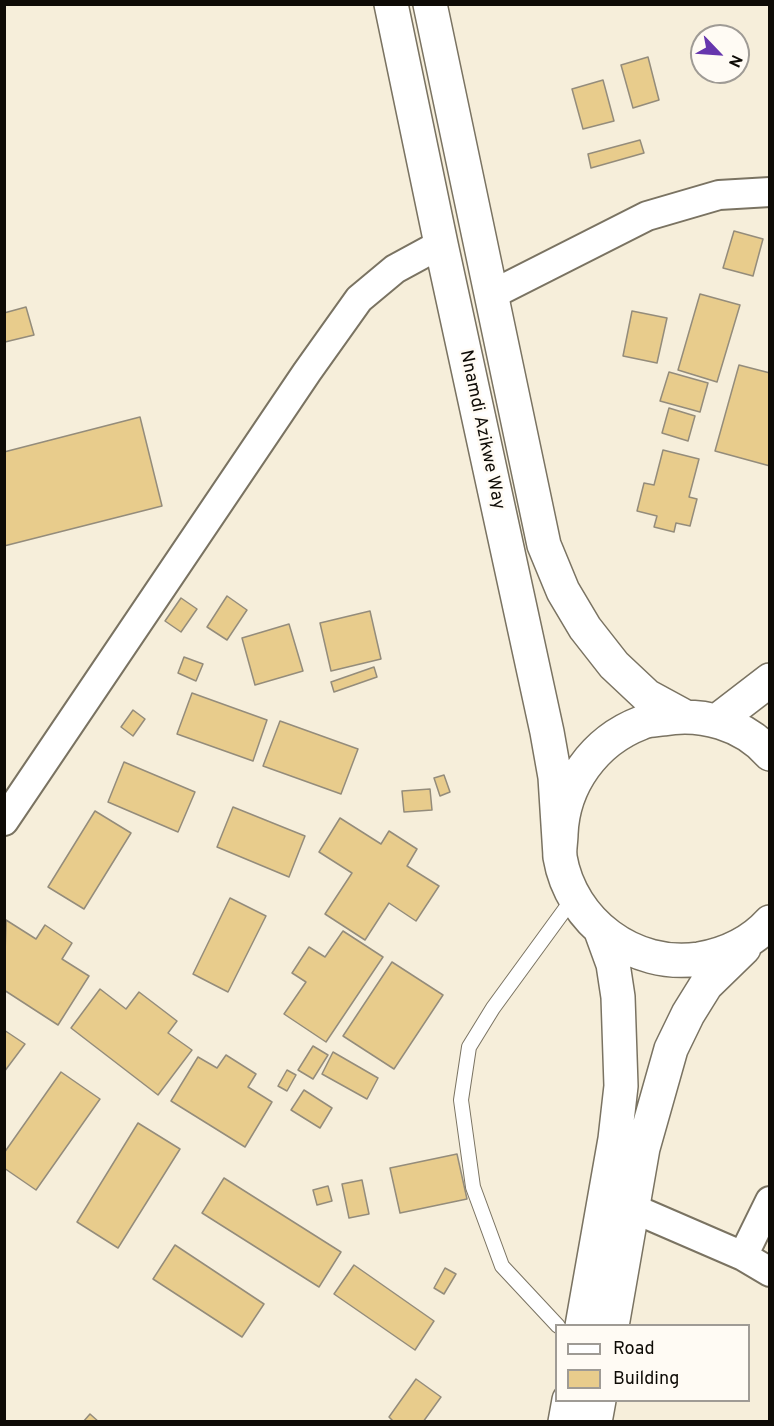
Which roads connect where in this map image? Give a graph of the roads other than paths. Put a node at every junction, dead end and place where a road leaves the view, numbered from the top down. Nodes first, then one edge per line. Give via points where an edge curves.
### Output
1 (391, 4) edge
2 (430, 4) edge
3 (770, 192) edge
4 (441, 244) junction
5 (490, 295) junction
6 (770, 680) edge
7 (682, 715) junction
8 (718, 720) junction
9 (770, 754) edge
10 (4, 821) edge
11 (560, 856) junction
12 (574, 897) junction
13 (764, 928) edge
14 (601, 931) junction
15 (770, 1201) edge
16 (632, 1208) junction
17 (743, 1256) junction
18 (770, 1272) edge
19 (556, 1324) edge
20 (582, 1324) edge
21 (612, 1324) edge
22 (568, 1402) edge
23 (599, 1402) edge
24 (565, 1422) edge
25 (595, 1422) edge

1 - 4 highway, Nnamdi Azikwe Way
2 - 5 highway, Nnamdi Azikwe Way
3 - 5 street via 719,195 647,216
4 - 10 street via 395,269 359,300
4 - 11 highway, Nnamdi Azikwe Way via 547,732 555,777
5 - 7 highway, Nnamdi Azikwe Way via 544,545 563,591 585,628 614,664 647,696
6 - 8 highway
7 - 8 highway
7 - 11 highway via 641,723 604,743 577,775 562,814
8 - 9 highway via 759,742
11 - 12 highway
12 - 14 highway
12 - 19 lane via 469,1047 461,1100 473,1187 502,1266
13 - 14 highway via 721,955 678,962 637,953
13 - 16 highway via 706,985 671,1049 643,1148
14 - 20 highway via 613,964 618,997 621,1086
15 - 17 street
16 - 17 street
16 - 21 highway
17 - 18 street
22 - 24 highway
23 - 25 highway

